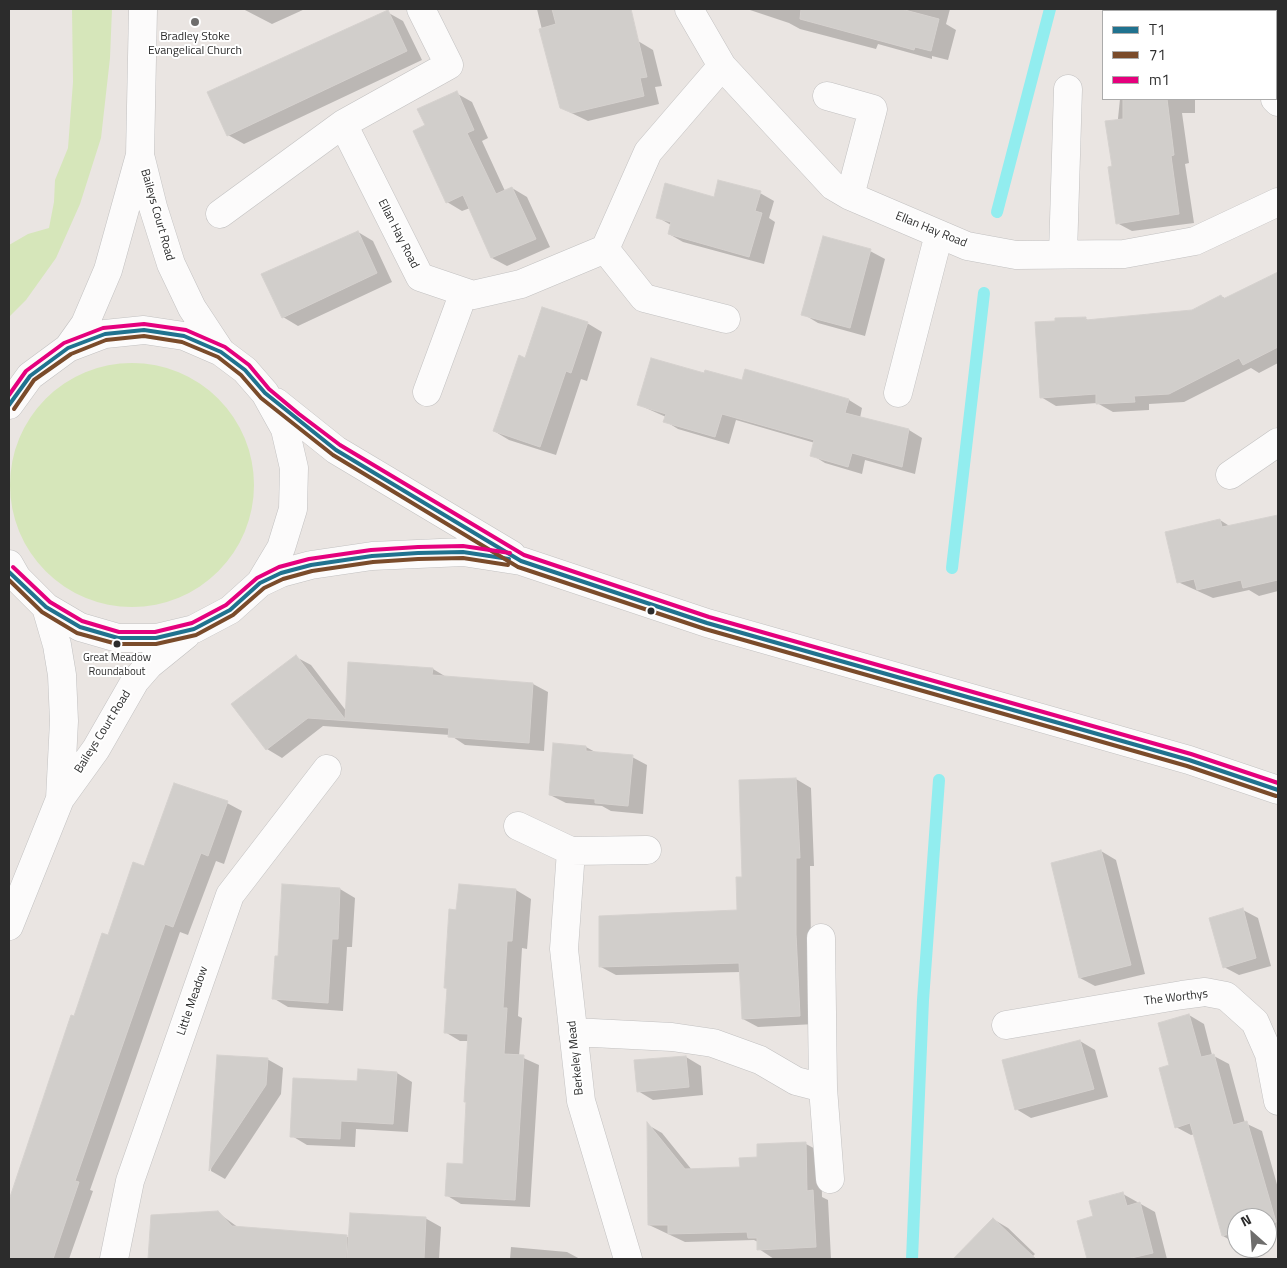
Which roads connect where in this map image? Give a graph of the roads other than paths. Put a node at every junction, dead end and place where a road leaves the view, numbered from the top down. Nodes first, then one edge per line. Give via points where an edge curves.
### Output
1 (143, 9) edge
2 (421, 9) edge
3 (689, 9) edge
4 (722, 66) junction
5 (1068, 88) dead end
6 (827, 96) dead end
7 (343, 124) junction
8 (140, 155) junction
9 (850, 196) junction
10 (1278, 202) edge
11 (220, 214) dead end
12 (939, 234) junction
13 (605, 249) junction
14 (1063, 254) junction
15 (464, 292) junction
16 (726, 318) dead end
17 (68, 348) junction
18 (221, 352) junction
19 (427, 392) dead end
20 (898, 392) dead end
21 (266, 393) junction
22 (9, 405) edge
23 (1278, 442) edge
24 (1230, 475) dead end
25 (521, 561) junction
26 (12, 571) edge
27 (260, 583) junction
28 (46, 607) junction
29 (194, 629) junction
30 (327, 769) dead end
31 (1278, 790) edge
32 (60, 799) junction
33 (518, 826) dead end
34 (647, 850) dead end
35 (571, 852) junction
36 (9, 926) edge
37 (821, 938) dead end
38 (1006, 1025) dead end
39 (573, 1032) junction
40 (823, 1088) junction
41 (1278, 1101) edge
42 (830, 1179) dead end
43 (114, 1259) edge
44 (628, 1259) edge

1 - 8 street, Baileys Court Road
2 - 7 street via 449,65
3 - 4 street, Ellan Hay Road
4 - 9 street, Ellan Hay Road via 833,186
4 - 13 street via 648,152
5 - 14 street
6 - 9 street via 873,109
7 - 11 street
7 - 15 street, Ellan Hay Road via 420,277
8 - 17 street, Baileys Court Road via 102,286 85,324
8 - 18 street, Baileys Court Road via 171,264 192,308
9 - 12 street, Ellan Hay Road
10 - 14 street, Ellan Hay Road via 1195,241 1124,254
12 - 14 street, Ellan Hay Road via 967,246 1016,255
12 - 20 street
13 - 15 street, Ellan Hay Road via 521,284 473,295
13 - 16 street via 644,298
15 - 19 street
17 - 18 street via 105,334 144,330 184,336
17 - 22 street via 30,376
18 - 21 street via 245,370
21 - 25 street via 336,450
21 - 27 street via 285,429 294,468 293,509 281,548
23 - 24 street
25 - 27 street via 463,552 372,556 311,565
25 - 31 street via 706,623 1189,760
26 - 28 street
27 - 29 street via 230,610
28 - 29 street via 80,627 118,638 156,638
28 - 32 street, Baileys Court Road via 58,644 62,675 64,721
29 - 32 street, Baileys Court Road via 165,651 135,682 96,749
30 - 43 street, Little Meadow via 230,895 130,1181
32 - 36 street, Baileys Court Road
33 - 35 street
34 - 35 street
35 - 39 street, Berkeley Mead via 564,949
37 - 40 street
38 - 41 street, The Worthys via 1182,995 1205,992 1226,996 1254,1022 1269,1054
39 - 40 street via 672,1037 713,1043 760,1060 796,1081
39 - 44 street, Berkeley Mead via 581,1101
40 - 42 street

